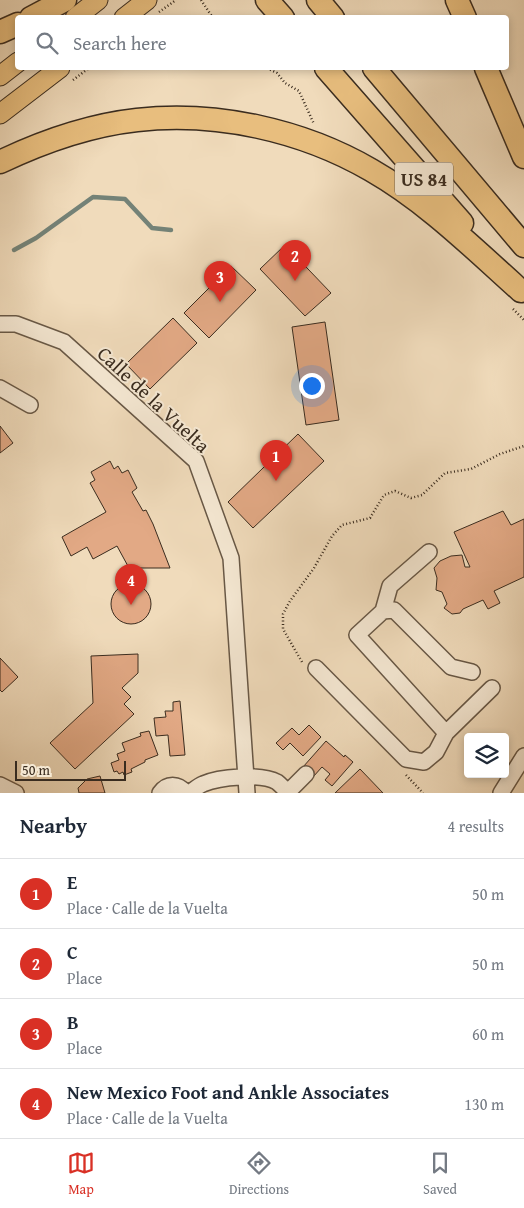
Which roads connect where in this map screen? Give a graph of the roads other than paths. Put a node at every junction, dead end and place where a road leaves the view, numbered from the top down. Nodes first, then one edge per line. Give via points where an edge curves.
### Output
1 (65, 0) edge
2 (98, 0) edge
3 (147, 0) edge
4 (267, 0) edge
5 (318, 0) edge
6 (457, 0) edge
7 (37, 15) edge
8 (79, 15) edge
9 (128, 15) edge
10 (280, 15) edge
11 (330, 15) edge
12 (464, 15) edge
13 (15, 25) edge
14 (0, 32) edge
15 (15, 64) edge
16 (57, 70) edge
17 (328, 70) edge
18 (376, 70) edge
19 (487, 70) edge
20 (0, 76) edge
21 (0, 114) edge
22 (524, 157) edge
23 (0, 162) edge
24 (524, 246) edge
25 (518, 297) edge
26 (0, 324) edge
27 (0, 388) edge
28 (30, 405) dead end
29 (429, 552) dead end
30 (383, 611) junction
31 (316, 668) dead end
32 (472, 672) dead end
33 (492, 688) dead end
34 (446, 733) junction
35 (524, 756) edge
36 (306, 774) dead end
37 (246, 778) junction
38 (0, 785) edge
39 (16, 793) edge
40 (160, 793) edge
41 (188, 793) edge
42 (247, 793) edge
43 (288, 793) edge
44 (501, 793) edge

1 - 7 highway
2 - 8 main road
3 - 9 main road
4 - 10 highway
5 - 11 highway
6 - 12 highway
13 - 14 highway
15 - 20 main road
16 - 21 main road
17 - 25 highway, US 84
18 - 24 highway, US 84
19 - 22 highway
23 - 25 highway via 81,131 136,120 193,118 251,125 317,143 370,169 450,226
26 - 37 street, Calle de la Vuelta via 16,324 64,342 196,461 231,558
27 - 28 street
29 - 30 street via 390,586
30 - 32 street via 394,610 452,667
30 - 34 street via 357,635
31 - 34 street via 406,759 424,762 436,752
33 - 34 street
35 - 44 street
36 - 43 street
37 - 41 street via 202,784
37 - 42 street, Calle de la Vuelta
37 - 43 street via 266,778 277,782
38 - 39 street
40 - 41 street via 172,785

